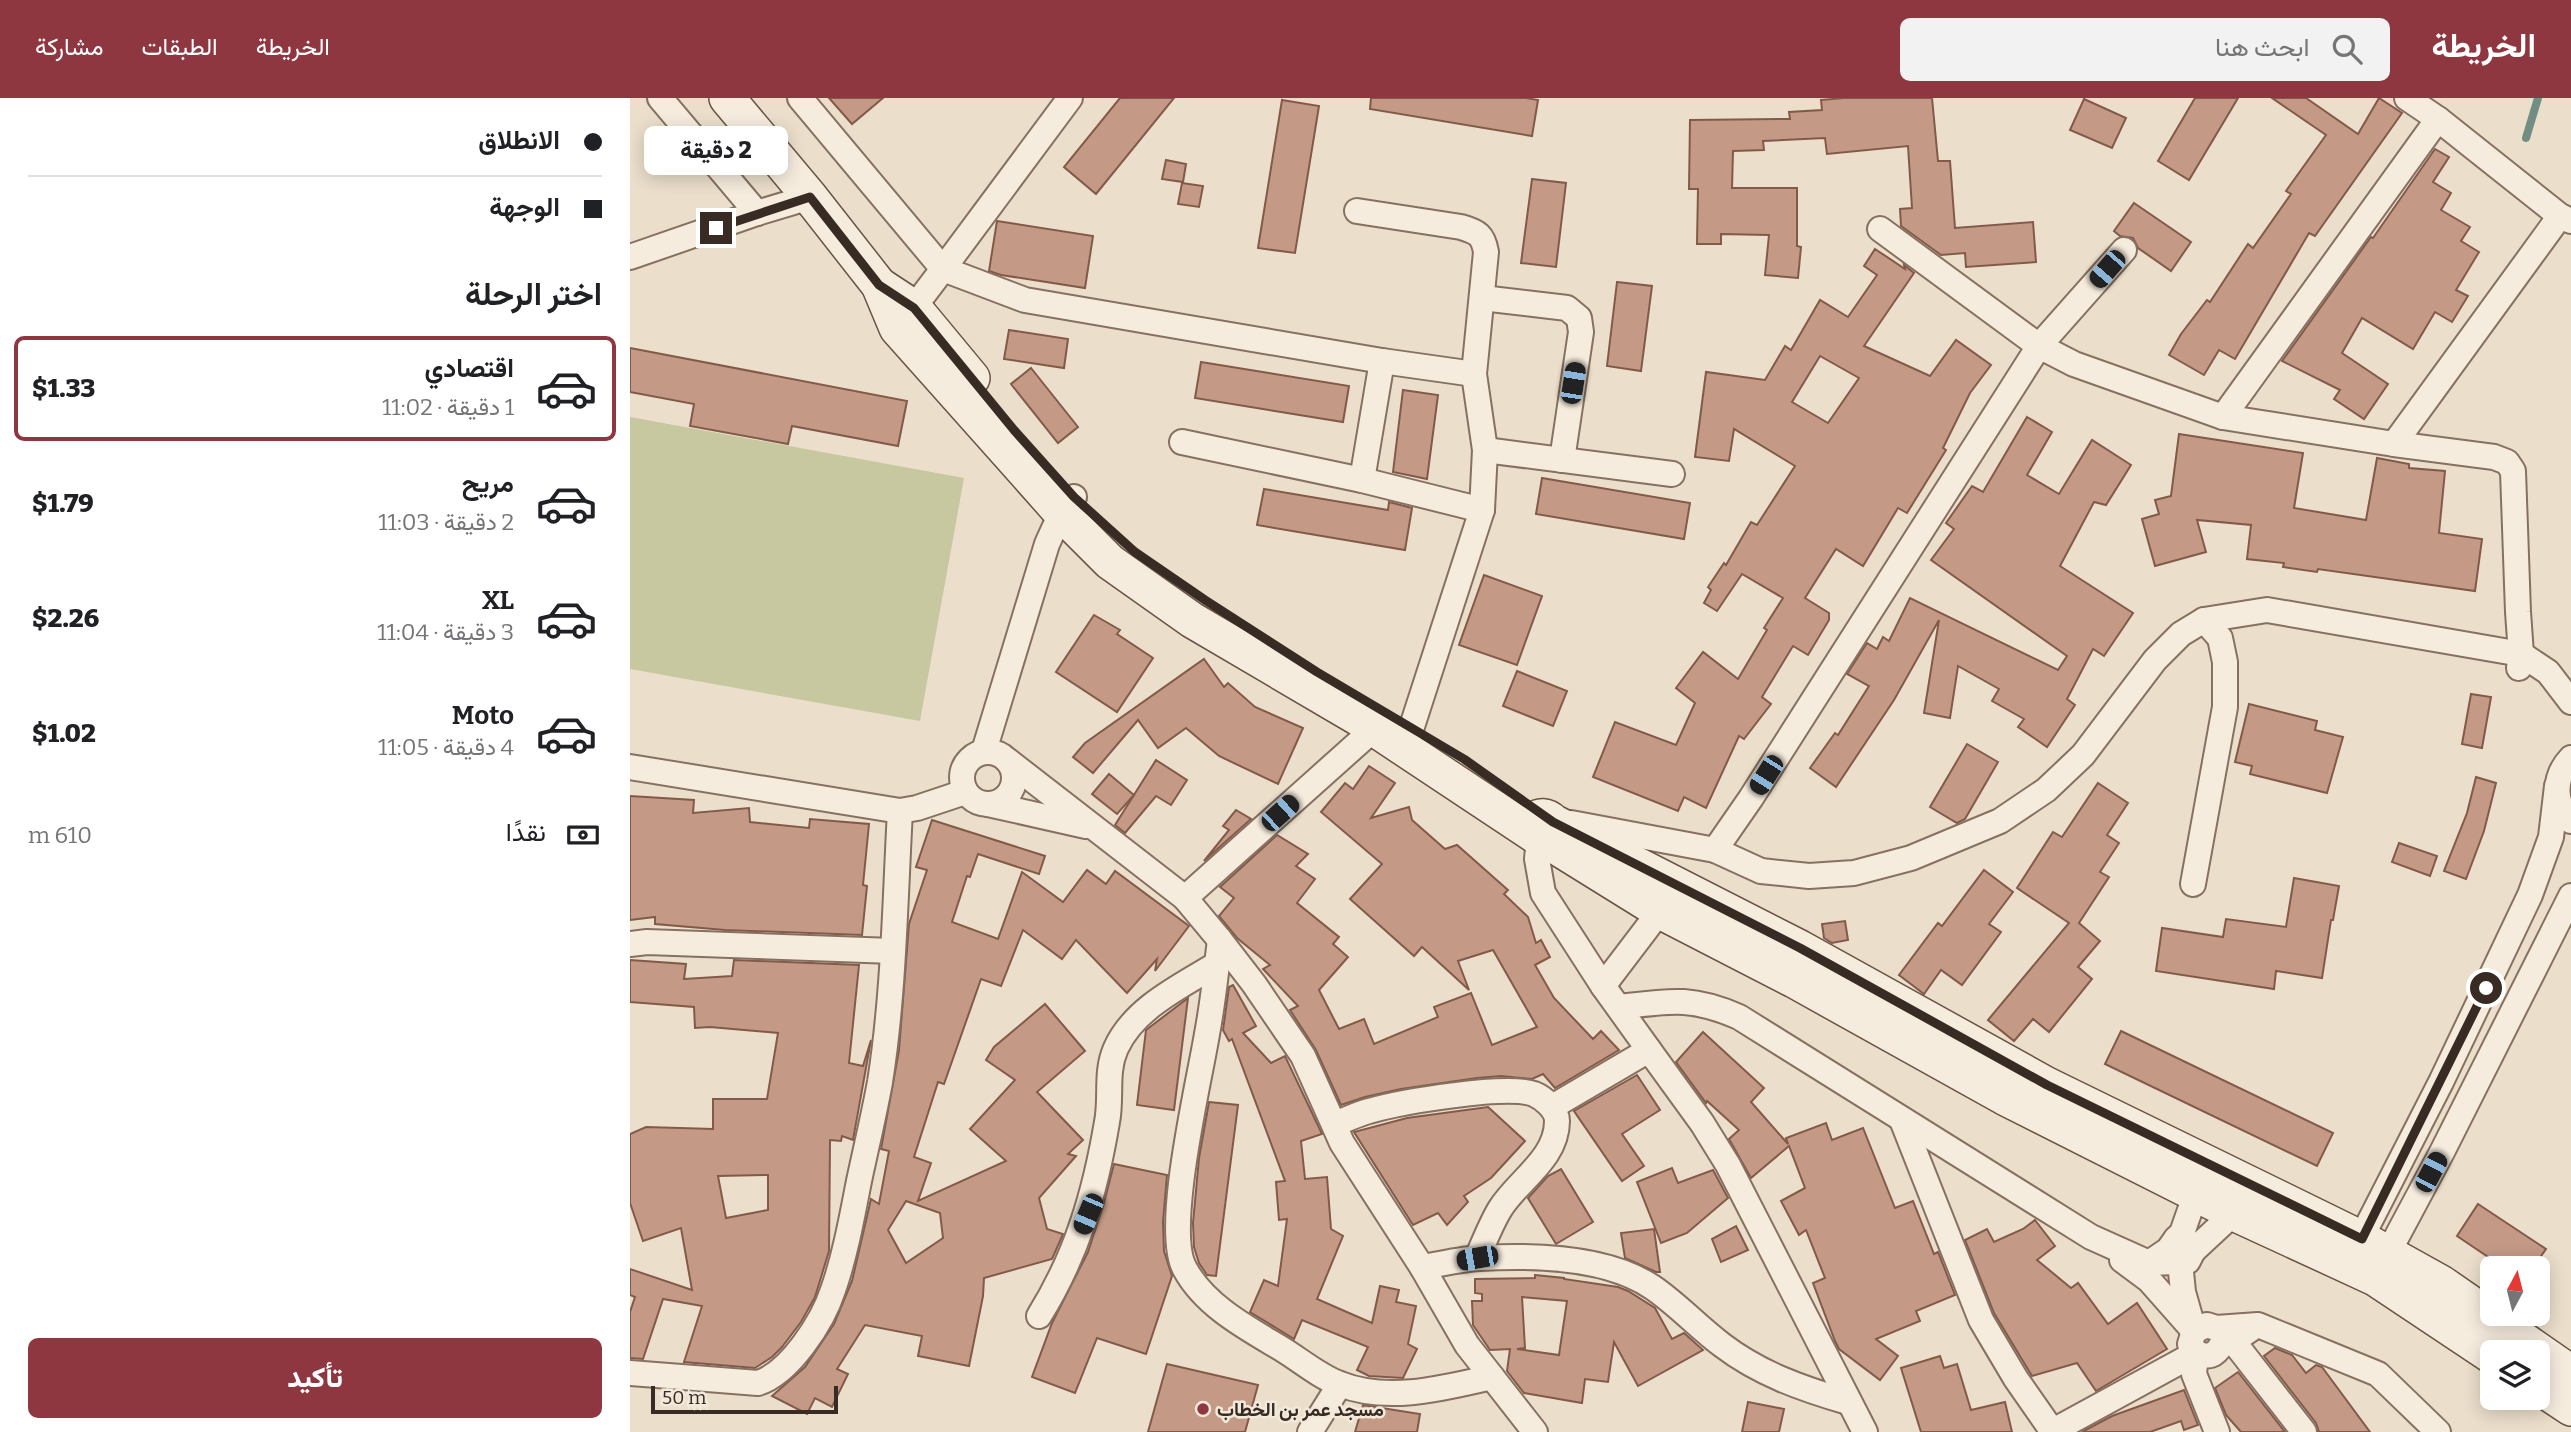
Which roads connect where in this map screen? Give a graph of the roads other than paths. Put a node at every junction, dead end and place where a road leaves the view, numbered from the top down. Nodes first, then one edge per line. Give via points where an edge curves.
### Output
1 (660, 98) edge
2 (727, 98) edge
3 (800, 98) edge
4 (1070, 98) edge
5 (2407, 98) edge
6 (2438, 119) junction
7 (810, 197) junction
8 (1357, 211) dead end
9 (757, 213) junction
10 (2565, 218) edge
11 (1880, 229) dead end
12 (2124, 250) dead end
13 (630, 257) edge
14 (943, 269) junction
15 (1482, 298) junction
16 (906, 318) junction
17 (2039, 346) junction
18 (1382, 361) junction
19 (1474, 374) junction
20 (2223, 417) junction
21 (1182, 442) dead end
22 (2394, 444) junction
23 (1485, 450) junction
24 (1562, 460) junction
25 (1672, 474) dead end
26 (1362, 480) junction
27 (1068, 504) junction
28 (1482, 510) junction
29 (2204, 620) junction
30 (2520, 662) junction
31 (2571, 702) edge
32 (1375, 729) junction
33 (1409, 738) junction
34 (984, 751) junction
35 (2571, 758) edge
36 (1007, 760) junction
37 (630, 767) edge
38 (2557, 786) junction
39 (965, 792) junction
40 (988, 804) junction
41 (900, 811) junction
42 (2571, 821) edge
43 (1093, 827) junction
44 (1545, 829) junction
45 (1715, 849) junction
46 (2193, 884) dead end
47 (2571, 896) edge
48 (1185, 898) junction
49 (1660, 911) junction
50 (1220, 940) junction
51 (630, 944) edge
52 (893, 951) junction
53 (1217, 964) junction
54 (1603, 986) junction
55 (1619, 1007) junction
56 (1649, 1051) junction
57 (1552, 1107) junction
58 (1902, 1120) junction
59 (1334, 1124) junction
60 (2196, 1193) junction
61 (2234, 1213) junction
62 (2091, 1237) junction
63 (2174, 1255) junction
64 (1477, 1258) junction
65 (2368, 1259) junction
66 (1422, 1267) junction
67 (1039, 1317) dead end
68 (2212, 1339) junction
69 (2480, 1347) edge
70 (630, 1373) edge
71 (2571, 1373) edge
72 (1492, 1377) junction
73 (1340, 1384) junction
74 (2550, 1394) edge
75 (1848, 1402) junction
76 (2571, 1408) edge
77 (1310, 1432) edge
78 (1535, 1432) edge
79 (1865, 1432) edge
80 (2053, 1432) edge
81 (2217, 1432) edge
82 (2304, 1432) edge
83 (2438, 1432) edge

1 - 9 street
2 - 7 main road
3 - 14 street
4 - 14 street
5 - 6 street
6 - 10 street
6 - 20 street
7 - 9 street
7 - 16 main road
8 - 15 street via 1477,232 1484,239 1486,252
9 - 13 street
10 - 22 street
11 - 17 street
12 - 17 street
14 - 16 street
14 - 18 street via 1026,300
15 - 19 street
15 - 24 street via 1567,309 1579,318 1581,332
16 - 27 main road
17 - 20 street via 2074,364
17 - 45 street
18 - 19 street
18 - 26 street
19 - 23 street
20 - 22 street
21 - 26 street
22 - 30 street via 2494,457 2514,471
23 - 24 street
23 - 28 street
24 - 25 street
26 - 28 street
27 - 32 main road via 1110,562 1192,620
27 - 33 main road
27 - 34 street via 1047,544
28 - 33 street
29 - 30 street via 2267,610
29 - 45 street via 2181,634 2155,660 2083,755 2046,790 2000,821 1911,858 1854,873 1809,876 1761,871
29 - 46 street via 2220,638 2225,707
30 - 31 street via 2548,672
32 - 33 main road
32 - 48 street
33 - 44 main road
34 - 36 street
34 - 39 street via 964,766
35 - 38 street via 2560,772
36 - 40 street via 1014,776 1010,792
36 - 43 street
37 - 41 street
38 - 42 street via 2558,801
38 - 65 street via 2551,837 2530,895 2441,1082
39 - 40 street
39 - 41 street
40 - 43 street
41 - 52 street
43 - 48 street
44 - 45 street
44 - 49 main road
44 - 54 street via 1537,859 1543,893
44 - 65 main road via 1800,948
47 - 65 street
48 - 50 street
49 - 54 street
49 - 60 main road via 2004,1097
50 - 53 street
50 - 59 street via 1303,1056
51 - 52 street
52 - 70 street via 880,1081 833,1291 815,1329 782,1370 758,1383
53 - 67 street via 1167,994 1133,1023 1116,1048 1109,1073 1109,1112 1100,1167 1088,1214 1059,1284
53 - 73 street via 1178,1209 1177,1247 1183,1267 1213,1303
54 - 55 street
55 - 56 street
55 - 58 street via 1676,1000 1712,1005 1739,1017
56 - 57 street
56 - 75 street via 1728,1165
57 - 59 street via 1535,1094 1463,1095 1368,1111
57 - 64 street via 1558,1119 1545,1158 1498,1212
58 - 62 street
58 - 80 street via 1981,1320
59 - 66 street
60 - 61 main road
60 - 63 street
61 - 63 street
61 - 65 main road
62 - 63 street
62 - 68 street via 2149,1280
63 - 68 street via 2182,1292
64 - 66 street
64 - 75 street via 1582,1262 1616,1269 1652,1287 1754,1366 1798,1387
65 - 69 main road
65 - 71 main road via 2441,1283
66 - 72 street via 1467,1345
68 - 80 street
68 - 81 street via 2194,1374
68 - 82 street
68 - 83 street via 2258,1325 2378,1374
72 - 73 street via 1410,1392 1369,1392
72 - 78 street
73 - 77 street
74 - 76 main road
75 - 79 street

